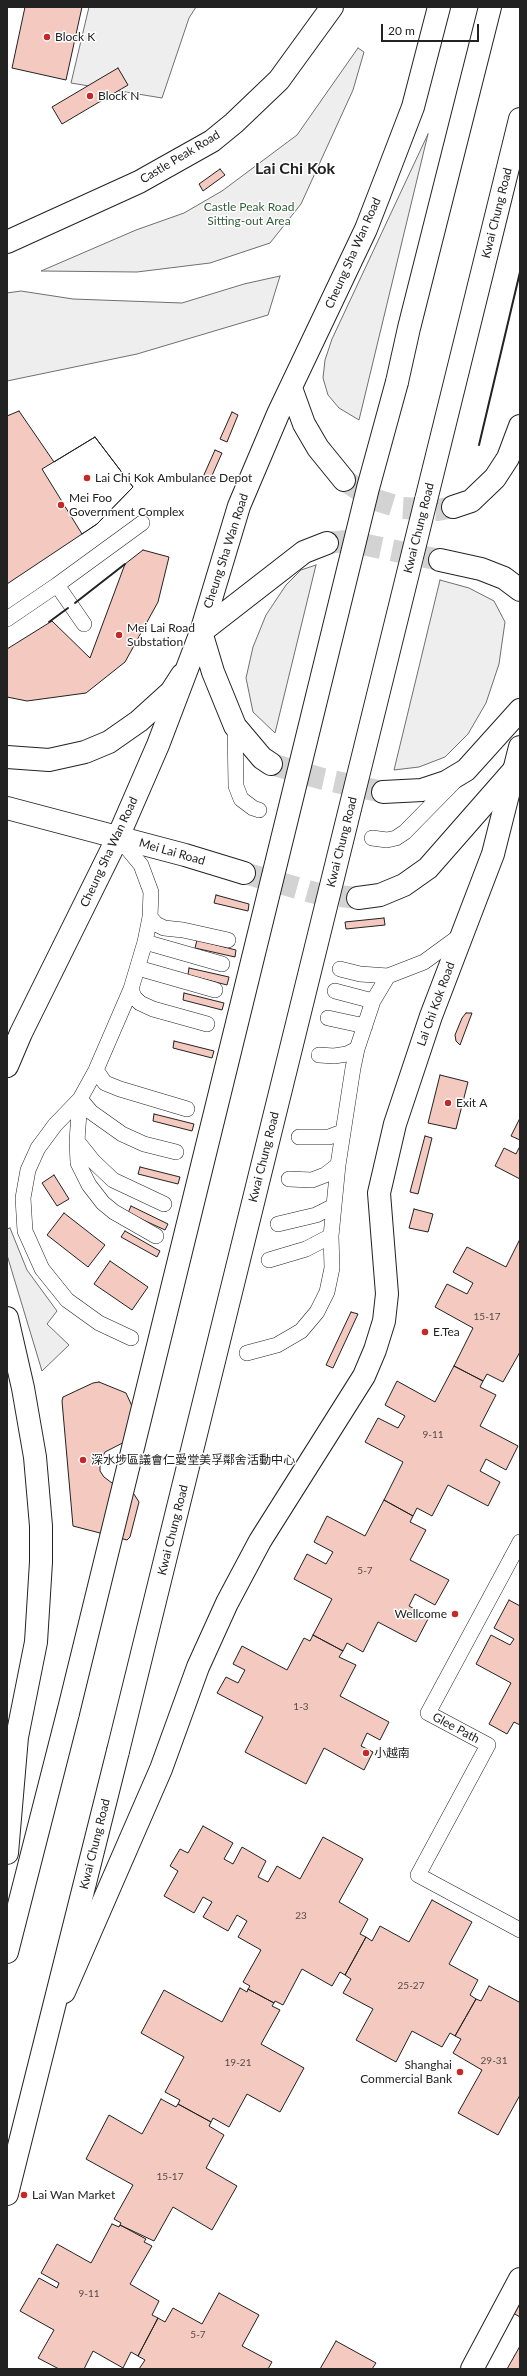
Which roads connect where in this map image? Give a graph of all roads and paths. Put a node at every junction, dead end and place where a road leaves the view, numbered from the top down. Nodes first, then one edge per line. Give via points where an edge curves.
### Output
1 (332, 7) edge
2 (439, 7) edge
3 (490, 7) edge
4 (520, 119) edge
5 (7, 242) edge
6 (291, 388) junction
7 (520, 426) edge
8 (344, 480) tunnel mouth
9 (453, 507) tunnel mouth
10 (142, 523) dead end
11 (327, 543) tunnel mouth
12 (440, 560) tunnel mouth
13 (57, 585) junction
14 (520, 590) edge
15 (7, 619) edge
16 (84, 624) dead end
17 (201, 632) junction
18 (190, 661) junction
19 (520, 710) edge
20 (235, 726) junction
21 (520, 747) edge
22 (7, 757) edge
23 (271, 764) tunnel mouth
24 (466, 770) junction
25 (517, 771) edge
26 (383, 792) tunnel mouth
27 (7, 808) edge
28 (259, 810) dead end
29 (118, 837) junction
30 (372, 838) dead end
31 (244, 873) tunnel mouth
32 (358, 898) tunnel mouth
33 (150, 917) junction
34 (461, 934) junction
35 (228, 940) dead end
36 (145, 942) junction
37 (222, 964) dead end
38 (138, 968) junction
39 (340, 969) dead end
40 (388, 976) junction
41 (131, 989) junction
42 (215, 990) dead end
43 (335, 991) dead end
44 (373, 1001) junction
45 (328, 1018) dead end
46 (208, 1024) dead end
47 (365, 1026) junction
48 (357, 1049) junction
49 (319, 1054) dead end
50 (7, 1066) edge
51 (96, 1070) junction
52 (80, 1099) junction
53 (187, 1109) dead end
54 (342, 1132) junction
55 (299, 1137) dead end
56 (77, 1141) junction
57 (176, 1152) dead end
58 (338, 1165) junction
59 (289, 1179) dead end
60 (164, 1204) dead end
61 (334, 1206) junction
62 (278, 1224) dead end
63 (156, 1236) dead end
64 (331, 1236) junction
65 (269, 1260) dead end
66 (7, 1318) edge
67 (132, 1338) dead end
68 (246, 1353) dead end
69 (520, 1542) edge
70 (7, 1853) edge
71 (520, 1930) edge
72 (7, 1952) edge
73 (53, 2017) junction
74 (7, 2194) edge
75 (520, 2279) edge
76 (472, 2369) edge

1 - 5 main road, Castle Peak Road via 279,80 212,141 139,182
2 - 6 main road, Cheung Sha Wan Road via 412,107 366,229
3 - 72 main road, bridge via 408,328 397,382 368,488 70,1705
4 - 73 main road, Kwai Chung Road, bridge
6 - 8 main road via 304,424 318,448
6 - 17 main road, Cheung Sha Wan Road via 239,506
7 - 9 main road via 508,458 495,478 471,501
10 - 13 lane
11 - 17 main road via 304,552
12 - 14 main road via 481,569 504,578
13 - 15 lane
13 - 16 lane
17 - 18 main road, Cheung Sha Wan Road
17 - 20 main road via 213,672
18 - 22 main road via 171,692 139,721 108,742 85,752 49,760
18 - 29 main road, Cheung Sha Wan Road via 158,745
19 - 24 main road
20 - 23 main road via 262,758
20 - 28 lane via 236,786 241,799
21 - 25 main road, Lai Chi Kok Road
24 - 26 main road via 446,782 422,790
24 - 30 lane via 405,832 391,839
25 - 32 main road via 428,868 404,885 380,895
25 - 34 main road, Lai Chi Kok Road via 492,854
27 - 29 main road, Mei Lai Road
29 - 31 main road, Mei Lai Road
29 - 33 lane via 141,865 151,892
29 - 50 main road, Cheung Sha Wan Road
33 - 35 lane via 164,928
33 - 36 lane
34 - 40 lane via 424,962
34 - 73 main road, Lai Chi Kok Road via 413,1067 386,1162 380,1193 380,1218 387,1294 384,1321 375,1350 364,1376 260,1541 227,1603 198,1667 161,1769
36 - 37 lane
36 - 38 lane
38 - 41 lane
38 - 42 lane
39 - 40 lane via 360,974
40 - 44 lane
41 - 46 lane via 134,998 153,1009
41 - 51 lane
43 - 44 lane
44 - 47 lane
45 - 47 lane
47 - 48 lane
48 - 49 lane via 334,1056
48 - 54 lane
51 - 52 lane
51 - 53 lane via 105,1083
52 - 56 lane
52 - 57 lane via 91,1112 122,1134 144,1144
52 - 67 lane via 55,1125 38,1148 28,1170 23,1198 25,1231 42,1269 67,1300 99,1322
54 - 55 lane via 329,1137
54 - 58 lane
56 - 60 lane via 113,1180
56 - 63 lane via 78,1163 89,1185 103,1203
58 - 59 lane via 325,1175 312,1180
58 - 61 lane
61 - 62 lane via 316,1214
61 - 64 lane
64 - 65 lane via 306,1249
64 - 68 lane via 332,1268 327,1292 318,1312 301,1331 277,1346
66 - 70 main road via 35,1457 41,1562 36,1642 17,1737
69 - 71 lane, Glee Path via 428,1713 488,1745 418,1875
73 - 74 main road, Kwai Chung Road
75 - 76 main road

